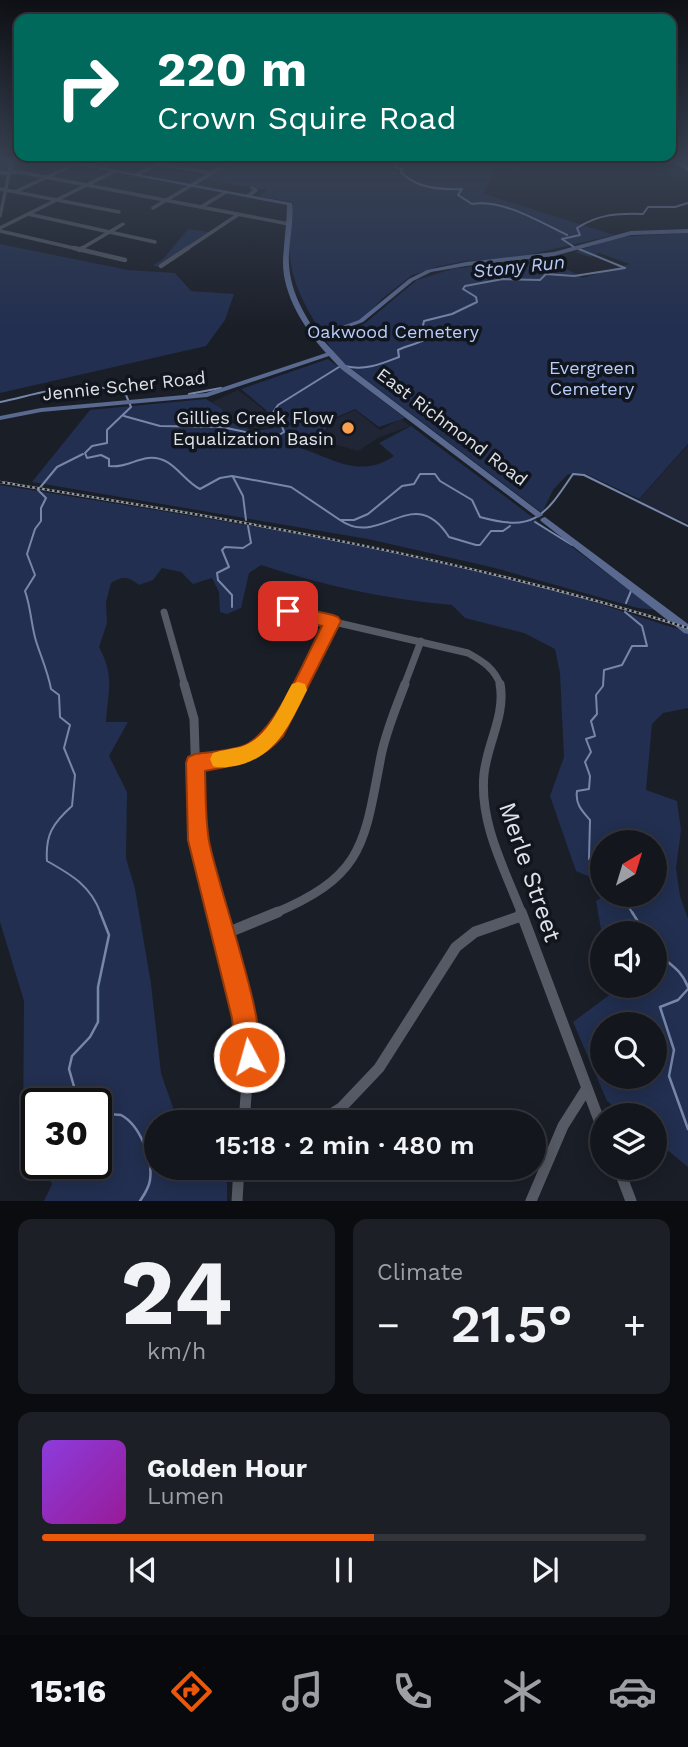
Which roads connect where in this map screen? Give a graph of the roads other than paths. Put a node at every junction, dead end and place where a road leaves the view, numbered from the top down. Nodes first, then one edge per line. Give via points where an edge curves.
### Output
1 (24, 216) edge
2 (36, 216) edge
3 (236, 216) edge
4 (249, 216) edge
5 (289, 216) edge
6 (123, 223) dead end
7 (289, 224) junction
8 (0, 230) edge
9 (688, 231) edge
10 (109, 232) junction
11 (155, 242) dead end
12 (79, 250) junction
13 (125, 260) dead end
14 (161, 266) dead end
15 (318, 337) junction
16 (329, 354) junction
17 (0, 418) edge
18 (288, 611) dead end
19 (164, 612) dead end
20 (333, 621) junction
21 (688, 630) edge
22 (421, 641) junction
23 (195, 763) junction
24 (521, 916) junction
25 (222, 935) junction
26 (587, 1088) junction
27 (593, 1103) edge
28 (245, 1110) edge
29 (337, 1110) edge
30 (238, 1180) edge
31 (623, 1180) edge
32 (237, 1201) edge
33 (531, 1201) edge
34 (631, 1201) edge

1 - 8 street
2 - 10 street
3 - 14 street
4 - 7 street
5 - 7 street, East Richmond Road
6 - 10 street
7 - 15 street, East Richmond Road via 288,282
8 - 12 street
9 - 15 street via 650,230 576,249 429,271 361,321
10 - 11 street
10 - 12 street
12 - 13 street
15 - 16 street, East Richmond Road
16 - 17 street, Jennie Scher Road via 217,393
16 - 21 street, East Richmond Road
18 - 20 street, Merle Street
19 - 23 street via 193,711
20 - 22 street, Merle Street
20 - 23 street via 272,736 245,755
22 - 24 street, Merle Street via 474,655 490,666 501,684 502,702 486,761 483,797 491,835
22 - 25 street via 386,739 372,820 357,855 338,877 314,894
23 - 25 street via 198,840
24 - 26 street, Merle Street
24 - 29 street via 475,932 456,947 374,1075
25 - 28 street via 248,1044
26 - 27 street, Merle Street
26 - 33 street
30 - 32 street
31 - 34 street

